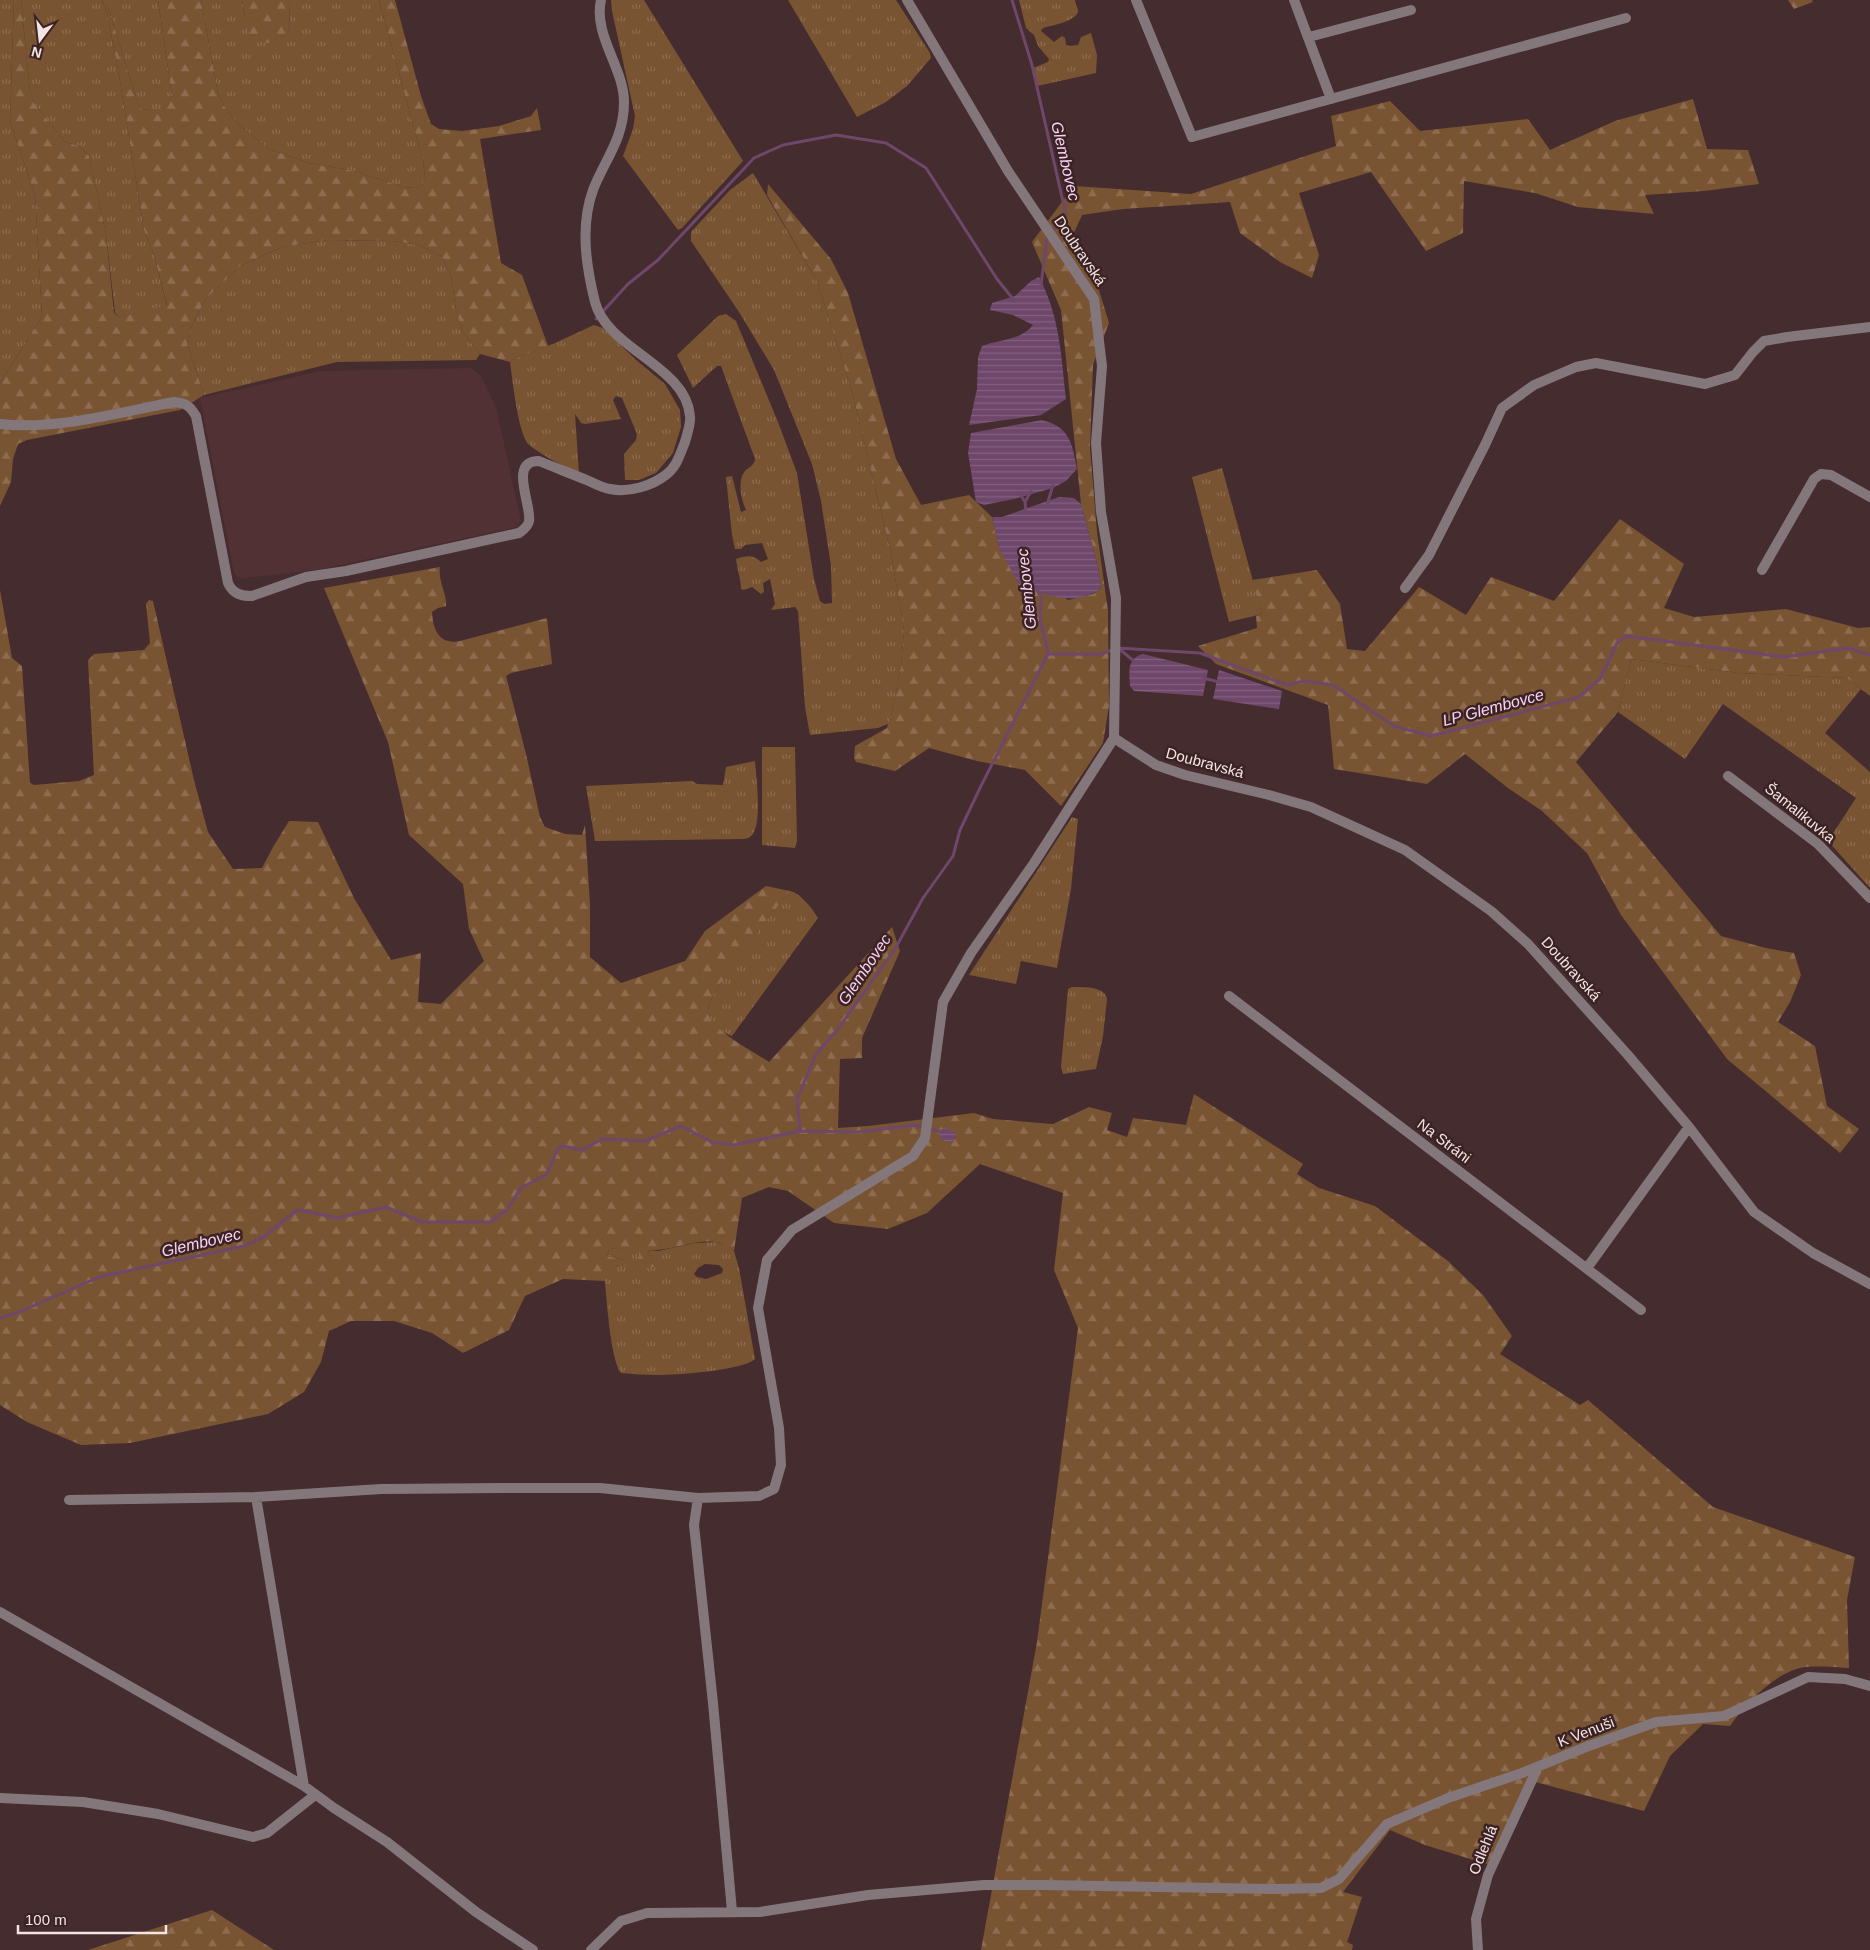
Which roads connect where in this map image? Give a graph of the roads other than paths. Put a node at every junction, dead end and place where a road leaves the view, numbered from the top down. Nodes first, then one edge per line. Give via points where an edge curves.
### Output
1 (601, 0) edge
2 (908, 0) edge
3 (1136, 0) edge
4 (1294, 0) edge
5 (1411, 10) dead end
6 (1626, 18) dead end
7 (1308, 37) junction
8 (1331, 99) junction
9 (1870, 327) edge
10 (0, 424) edge
11 (1870, 497) edge
12 (1762, 570) dead end
13 (1405, 588) dead end
14 (1114, 738) junction
15 (1728, 776) dead end
16 (1870, 898) edge
17 (1229, 996) dead end
18 (1689, 1128) junction
19 (1587, 1268) junction
20 (1870, 1284) edge
21 (1641, 1310) dead end
22 (256, 1497) junction
23 (698, 1498) junction
24 (69, 1500) dead end
25 (0, 1612) edge
26 (1870, 1686) edge
27 (1538, 1767) junction
28 (304, 1786) junction
29 (315, 1795) junction
30 (0, 1798) edge
31 (732, 1911) junction
32 (533, 1950) edge
33 (591, 1950) edge
34 (1478, 1950) edge

1 - 10 street via 604,36 624,100 618,138 587,211 586,251 596,305 604,319 671,380 684,396 690,416 688,432 678,461 668,474 646,486 610,489 532,461 522,475 529,522 519,533 306,577 244,596 230,589 228,583 196,416 190,407 174,402 49,425
2 - 14 street, Doubravská via 1008,171 1094,299 1102,366 1096,443 1100,502 1116,598
3 - 8 street via 1192,137
4 - 7 street
5 - 7 street
6 - 8 street
7 - 8 street
9 - 13 street via 1764,341 1735,374 1705,384 1596,363 1576,367 1534,385 1502,408 1429,555
11 - 12 street via 1821,474 1814,479
14 - 18 street, Doubravská via 1156,765 1311,807 1405,850 1492,911 1528,944
14 - 23 street via 1034,863 971,953 943,1002 925,1138 914,1156 792,1230 766,1260 758,1308 779,1428 781,1465 774,1489 758,1496
15 - 16 street, Šamalikuvka via 1818,844
17 - 19 street, Na Stráni
18 - 19 street
18 - 20 street, Doubravská via 1754,1212 1813,1253
19 - 21 street, Na Stráni
22 - 23 street via 381,1489 600,1488
22 - 24 street
22 - 28 street
23 - 31 street via 694,1524
25 - 28 street
26 - 27 street, K Venuši via 1845,1679 1808,1677 1724,1716 1656,1722
27 - 31 street, K Venuši via 1448,1798 1387,1824 1339,1879 1320,1888 984,1885 868,1895 760,1912
27 - 34 street, Odlehlá via 1488,1875 1476,1919
28 - 29 street
29 - 30 street via 267,1833 253,1837 158,1814 83,1802
29 - 32 street via 387,1842 476,1912
31 - 33 street via 647,1913 622,1921

